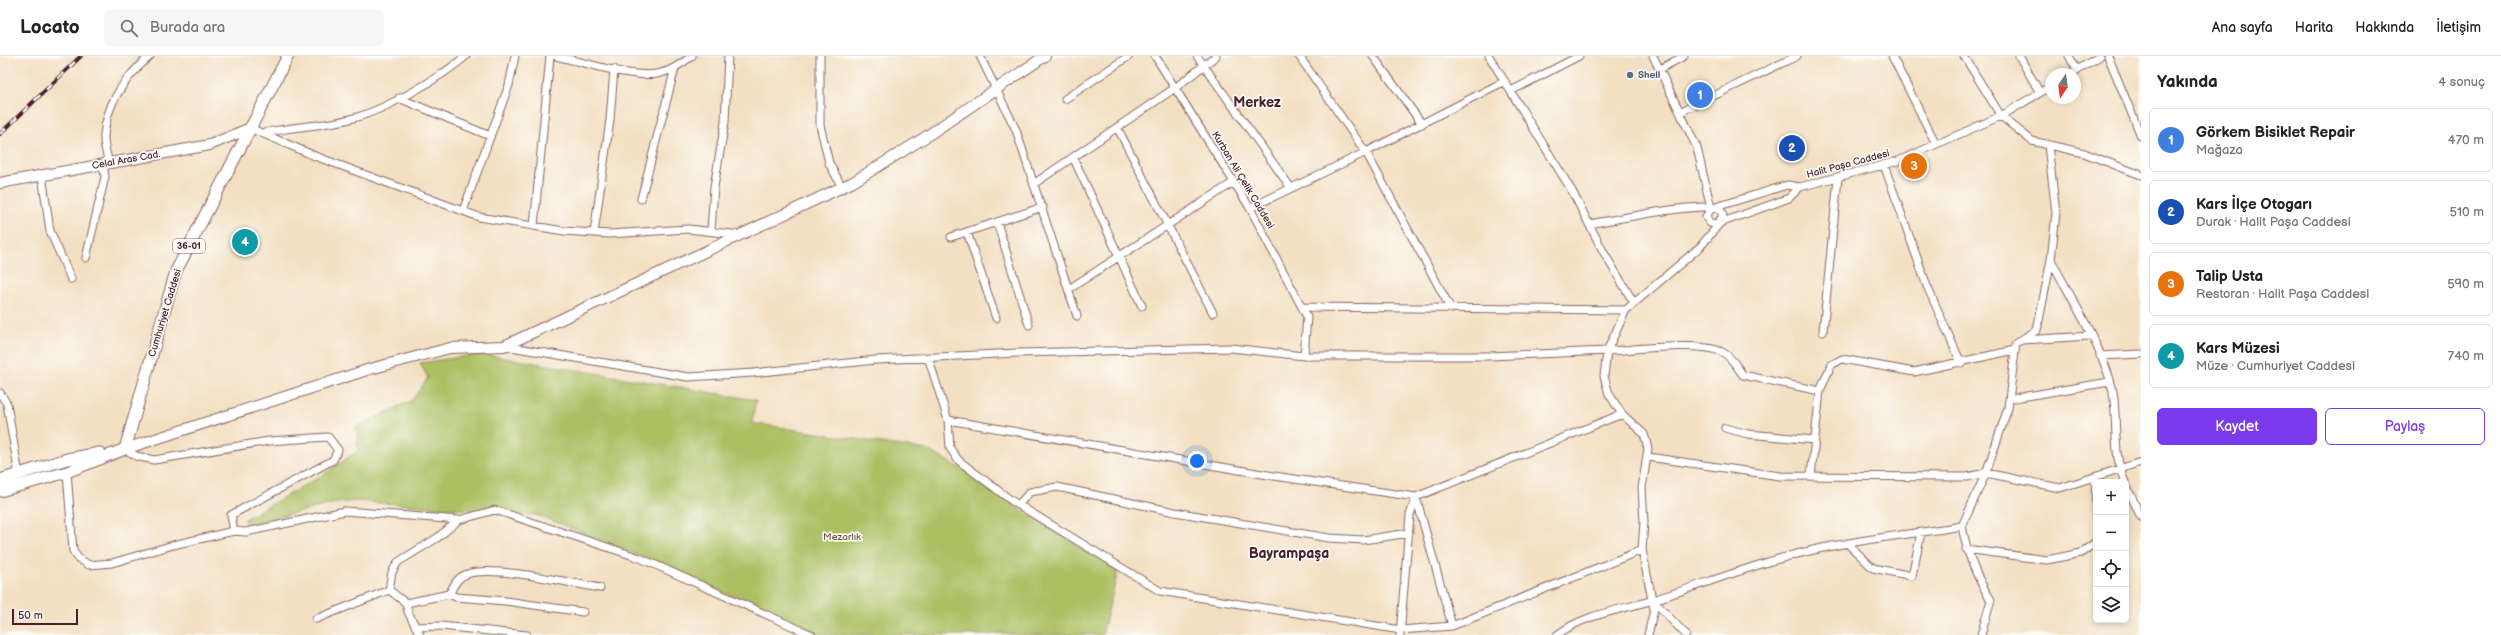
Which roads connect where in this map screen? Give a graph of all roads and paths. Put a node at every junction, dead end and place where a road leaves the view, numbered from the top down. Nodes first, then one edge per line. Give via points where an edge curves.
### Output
1 (150, 56) edge
2 (288, 56) edge
3 (466, 56) edge
4 (515, 56) edge
5 (550, 56) edge
6 (556, 56) edge
7 (692, 56) edge
8 (728, 56) edge
9 (820, 56) edge
10 (980, 56) edge
11 (1045, 56) edge
12 (1129, 56) edge
13 (1155, 56) edge
14 (1197, 56) edge
15 (1216, 56) edge
16 (1299, 56) edge
17 (1373, 56) edge
18 (1489, 56) edge
19 (1579, 56) edge
20 (1653, 56) edge
21 (1684, 56) edge
22 (1797, 56) edge
23 (1892, 56) edge
24 (1964, 56) edge
25 (2018, 56) edge
26 (2069, 56) edge
27 (2100, 56) edge
28 (2108, 56) edge
29 (1204, 66) junction
30 (675, 68) junction
31 (2073, 68) edge
32 (2080, 68) edge
33 (614, 69) junction
34 (1660, 69) junction
35 (1505, 81) junction
36 (1175, 88) junction
37 (996, 89) junction
38 (2045, 90) edge
39 (1511, 91) junction
40 (2040, 94) junction
41 (399, 98) junction
42 (1065, 99) dead end
43 (1680, 112) junction
44 (2000, 116) junction
45 (1422, 124) junction
46 (1117, 127) junction
47 (250, 128) junction
48 (264, 133) junction
49 (490, 136) junction
50 (2141, 136) edge
51 (1936, 144) junction
52 (2048, 145) junction
53 (1366, 152) junction
54 (1073, 157) junction
55 (106, 164) junction
56 (1884, 165) junction
57 (42, 175) junction
58 (2141, 175) edge
59 (1838, 178) junction
60 (0, 182) edge
61 (1234, 182) junction
62 (1035, 183) junction
63 (1800, 186) junction
64 (842, 187) junction
65 (1291, 188) junction
66 (641, 199) dead end
67 (1043, 207) junction
68 (1713, 207) junction
69 (1250, 208) junction
70 (463, 211) junction
71 (997, 222) junction
72 (1720, 223) junction
73 (1589, 224) junction
74 (1169, 225) junction
75 (534, 226) junction
76 (711, 231) junction
77 (967, 232) junction
78 (594, 233) junction
79 (741, 235) junction
80 (951, 237) dead end
81 (1118, 257) junction
82 (86, 258) dead end
83 (2051, 260) junction
84 (70, 279) dead end
85 (1069, 289) junction
86 (1634, 303) junction
87 (1142, 306) dead end
88 (1302, 307) junction
89 (1451, 309) junction
90 (1626, 310) junction
91 (1213, 313) dead end
92 (1077, 316) dead end
93 (996, 318) dead end
94 (1029, 325) dead end
95 (1824, 332) dead end
96 (2090, 336) junction
97 (2022, 340) junction
98 (504, 346) junction
99 (2015, 350) junction
100 (1607, 351) junction
101 (2141, 354) edge
102 (1304, 356) junction
103 (2100, 356) junction
104 (928, 357) junction
105 (1961, 363) junction
106 (2109, 382) junction
107 (1820, 391) junction
108 (0, 393) edge
109 (2009, 399) junction
110 (1622, 414) junction
111 (948, 420) junction
112 (1725, 428) dead end
113 (1814, 440) junction
114 (124, 449) junction
115 (1648, 457) junction
116 (2141, 462) edge
117 (2119, 470) junction
118 (67, 472) junction
119 (1986, 473) junction
120 (20, 475) junction
121 (1811, 476) junction
122 (2095, 479) edge
123 (2123, 479) edge
124 (0, 480) edge
125 (2093, 480) edge
126 (0, 491) edge
127 (2129, 491) edge
128 (1416, 497) junction
129 (1018, 505) junction
130 (2141, 517) edge
131 (459, 520) junction
132 (1962, 526) junction
133 (234, 531) junction
134 (1409, 533) junction
135 (1922, 533) junction
136 (1848, 544) junction
137 (2093, 544) edge
138 (1966, 549) junction
139 (1642, 550) junction
140 (600, 588) dead end
141 (389, 590) junction
142 (449, 594) junction
143 (1653, 600) junction
144 (406, 603) junction
145 (584, 612) dead end
146 (316, 619) dead end
147 (1452, 626) junction
148 (417, 627) junction
149 (1400, 632) edge
150 (420, 635) edge
151 (527, 635) edge
152 (812, 635) edge
153 (1556, 635) edge
154 (1648, 635) edge
155 (1686, 635) edge
156 (1982, 635) edge

1 - 55 street via 115,93 104,136
2 - 47 main road, Cumhuriyet Caddesi / 36-01
3 - 41 street via 452,68
4 - 49 street via 509,85
5 - 75 street
6 - 33 street
7 - 30 street
8 - 76 street via 725,122 714,187
9 - 64 street via 820,125 830,163
10 - 37 street
11 - 37 main road
12 - 42 street
13 - 36 street, Kurban Ali Çelik Caddesi
14 - 29 street
15 - 29 street
16 - 53 street
17 - 45 street
18 - 35 street
19 - 39 street
20 - 34 street
21 - 34 street
22 - 43 street
23 - 51 street
24 - 44 street
25 - 40 street
26 - 31 street
27 - 32 street
28 - 50 street
29 - 36 street
29 - 65 street
30 - 33 street via 656,74 636,74
30 - 66 street
33 - 78 street via 610,120
34 - 43 street
35 - 39 street
35 - 45 street
36 - 46 street
36 - 61 street, Kurban Ali Çelik Caddesi
37 - 62 street via 1016,130
37 - 64 main road via 924,138
38 - 40 street, Halit Paşa Caddesi
39 - 73 street via 1572,191
40 - 44 street, Halit Paşa Caddesi
41 - 48 street via 354,119
41 - 49 street
43 - 68 street via 1697,148
44 - 51 street, Halit Paşa Caddesi
44 - 52 street via 2032,141
45 - 53 street
46 - 54 street
46 - 74 street
47 - 48 street
47 - 55 main road, Celal Aras Cad. via 210,145
47 - 114 main road, Cumhuriyet Caddesi / 36-01 via 176,271
48 - 70 street via 315,156
49 - 70 street
51 - 56 street, Halit Paşa Caddesi
52 - 58 street via 2084,153
52 - 83 street via 2056,213
53 - 65 street
53 - 89 street
54 - 62 street
54 - 81 street
55 - 57 main road, Celal Aras Cad.
55 - 82 street
56 - 59 street, Halit Paşa Caddesi
56 - 105 street via 1927,286
57 - 60 main road, Celal Aras Cad.
57 - 84 street via 50,231
59 - 63 street, Halit Paşa Caddesi
59 - 95 street
61 - 69 street, Kurban Ali Çelik Caddesi
61 - 74 street
62 - 67 street
63 - 68 street via 1787,185
63 - 72 street, Halit Paşa Caddesi via 1789,198
64 - 79 main road
65 - 69 street
67 - 71 street
67 - 85 street
68 - 72 street via 1723,212
68 - 72 street via 1706,213 1707,221 1714,225
68 - 73 street via 1695,206
69 - 88 street, Kurban Ali Çelik Caddesi
70 - 75 street
71 - 77 street
71 - 94 street
72 - 86 street, Halit Paşa Caddesi via 1700,246
73 - 86 street
74 - 81 street
74 - 91 street
75 - 78 street
76 - 78 street via 688,229
76 - 79 street
77 - 80 street
77 - 93 street
79 - 98 main road
81 - 85 street
81 - 87 street
83 - 96 street
83 - 97 street via 2037,330
85 - 92 street
86 - 90 street, Halit Paşa Caddesi
88 - 89 street
88 - 102 street, Kurban Ali Çelik Caddesi via 1307,317
89 - 90 street
90 - 100 street, Halit Paşa Caddesi
96 - 97 street
96 - 103 street
97 - 99 street via 2016,343
98 - 104 street via 688,377
98 - 114 main road via 450,348 370,369
99 - 105 street
99 - 109 street
100 - 102 street via 1489,356
100 - 107 street via 1686,346 1721,351 1742,375
100 - 110 street, Halit Paşa Caddesi via 1604,367 1606,385
101 - 103 street
102 - 104 street via 1231,348
103 - 106 street
104 - 111 street
105 - 107 street via 1914,372 1842,359 1831,365
106 - 109 street
106 - 117 street via 2113,391
107 - 113 street
108 - 120 street via 7,404
109 - 119 street
110 - 115 street, Halit Paşa Caddesi via 1644,434
110 - 128 street
111 - 128 street via 1274,476
111 - 129 street via 952,454
112 - 113 street via 1748,434
113 - 121 street
114 - 118 main road
114 - 120 main road via 67,459
114 - 133 street via 136,456 154,460 269,441 328,438 338,450 333,460 231,515
115 - 121 street via 1759,474
115 - 139 street via 1642,482
116 - 117 street
117 - 122 street
117 - 123 street
118 - 126 main road
118 - 133 street via 73,551 88,565 112,563
119 - 121 street via 1967,477
119 - 125 street via 2060,488
119 - 132 street
120 - 124 main road
127 - 130 street
128 - 134 street via 1410,515
128 - 147 street
129 - 134 street via 1030,492 1057,487 1175,512 1329,538 1362,540
129 - 149 street via 1160,591
131 - 133 street via 345,511 246,532
131 - 141 street via 437,538 398,562 392,572
131 - 152 street via 495,510 640,558
132 - 135 street
132 - 138 street
134 - 149 street
135 - 136 street
135 - 136 street via 1912,576 1873,568
136 - 143 street via 1818,548 1732,572
137 - 138 street via 2081,553 2047,560
138 - 156 street via 1976,575 1991,600
139 - 143 street
139 - 147 street
140 - 142 street via 500,572 467,574 457,580
141 - 144 street
141 - 146 street
142 - 144 street
142 - 145 street
143 - 153 street via 1588,619 1565,628
143 - 154 street via 1654,609
143 - 155 street
144 - 148 street
147 - 149 street
148 - 150 street
148 - 151 street via 441,626

